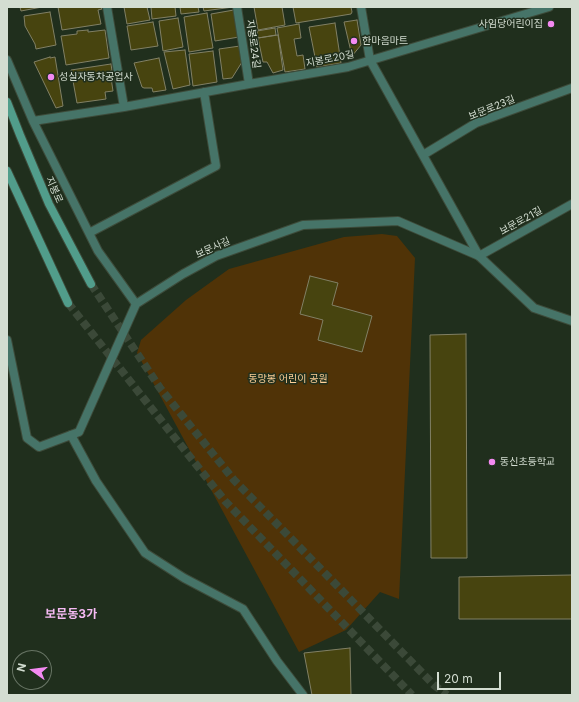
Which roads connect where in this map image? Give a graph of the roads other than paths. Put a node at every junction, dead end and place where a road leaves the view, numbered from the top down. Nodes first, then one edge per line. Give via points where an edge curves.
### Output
1 (107, 7) edge
2 (237, 7) edge
3 (361, 7) edge
4 (549, 7) edge
5 (530, 10) edge
6 (7, 60) edge
7 (370, 60) junction
8 (248, 84) junction
9 (572, 88) edge
10 (204, 92) junction
11 (7, 102) edge
12 (124, 107) junction
13 (33, 121) junction
14 (423, 155) junction
15 (7, 171) edge
16 (572, 204) edge
17 (89, 233) junction
18 (479, 256) junction
19 (91, 284) tunnel mouth
20 (68, 303) tunnel mouth
21 (136, 304) junction
22 (572, 321) edge
23 (7, 340) edge
24 (70, 435) junction
25 (303, 695) edge

1 - 12 street
2 - 8 street, 지봉로24길
3 - 7 street
4 - 5 street, 지봉로20길
5 - 7 street, 지봉로20길
6 - 13 street
7 - 8 street, 지봉로20길 via 348,67
7 - 14 street
8 - 10 street, 지봉로20길
9 - 14 street, 보문로23길 via 476,123
10 - 12 street, 지봉로20길
10 - 17 street via 216,166
11 - 19 main road, 지봉로 via 49,204
12 - 13 street, 지봉로20길
13 - 17 street
14 - 18 street
15 - 20 main road
16 - 18 street, 보문로21길
17 - 21 street via 98,251
18 - 21 street, 보문사길 via 398,221 303,225 216,256
18 - 22 street, 보문사길 via 534,308
21 - 24 street via 79,432
23 - 24 street via 27,438 39,447
24 - 25 street via 96,481 145,553 184,578 243,609

